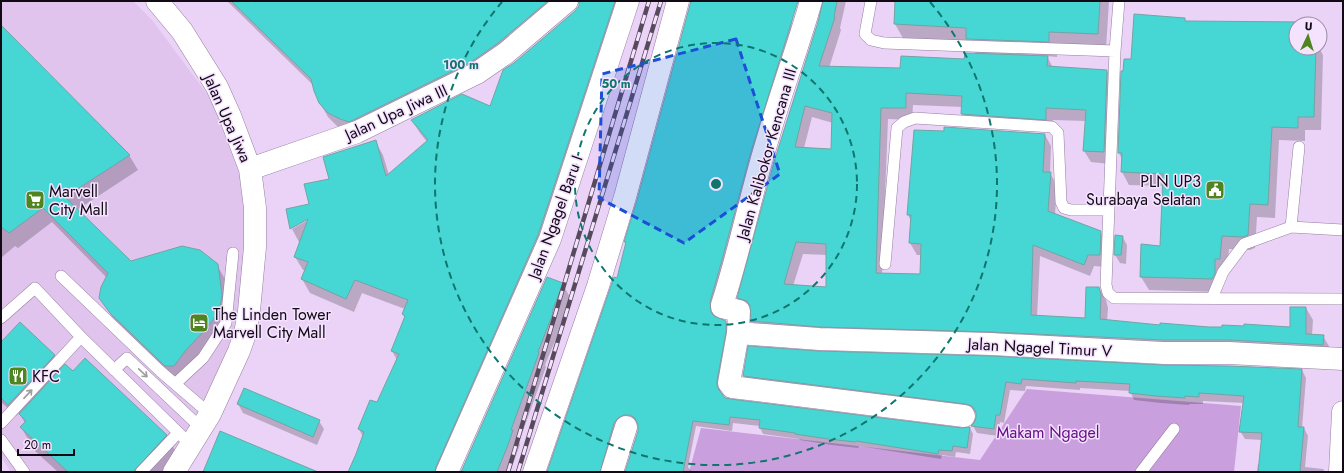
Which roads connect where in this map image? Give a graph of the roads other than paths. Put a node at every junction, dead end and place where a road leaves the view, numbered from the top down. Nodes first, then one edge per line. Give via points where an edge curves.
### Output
1 (157, 1) edge
2 (567, 1) edge
3 (628, 1) edge
4 (678, 1) edge
5 (811, 1) edge
6 (871, 1) edge
7 (1119, 1) edge
8 (1115, 51) junction
9 (1299, 148) dead end
10 (250, 168) junction
11 (1108, 210) junction
12 (1291, 227) junction
13 (1343, 230) edge
14 (233, 253) dead end
15 (885, 264) dead end
16 (61, 276) dead end
17 (1212, 298) junction
18 (1343, 299) edge
19 (1, 318) edge
20 (738, 333) junction
21 (80, 337) junction
22 (1343, 359) edge
23 (114, 370) junction
24 (175, 384) junction
25 (1343, 412) edge
26 (964, 416) dead end
27 (1, 423) edge
28 (626, 427) dead end
29 (1174, 429) dead end
30 (195, 430) junction
31 (1, 440) edge
32 (24, 472) edge
33 (141, 472) edge
34 (174, 472) edge
35 (447, 472) edge
36 (534, 472) edge
37 (612, 472) edge
38 (1141, 472) edge
39 (1340, 472) edge

1 - 10 street, Jalan Upa Jiwa via 182,31 217,87
2 - 10 street, Jalan Upa Jiwa III via 506,53 477,73 357,132
3 - 35 street, Jalan Ngagel Baru I via 550,239
4 - 36 street via 598,286
5 - 20 street, Jalan Kalibokor Kencana III via 768,138 722,307 739,311
6 - 8 lane via 865,34 871,40 884,43
7 - 8 lane
8 - 11 lane
9 - 12 lane
10 - 30 street, Jalan Upa Jiwa via 256,247 245,334 239,351
11 - 15 lane via 1064,208 1061,202 1058,132 1052,126 914,118 897,128
11 - 17 lane via 1108,293 1114,298
12 - 13 lane
12 - 17 lane via 1244,244 1223,272
14 - 24 lane via 226,323 203,358
16 - 24 lane
17 - 18 lane
19 - 21 lane via 35,288
20 - 22 street, Jalan Ngagel Timur V via 819,339
20 - 26 street via 729,383 732,387
21 - 23 lane
27 -> 21 lane
23 - 30 lane
23 -> 30 lane via 127,358
24 - 30 lane
25 - 39 street
28 - 37 street
29 - 38 lane
30 - 33 lane
30 - 34 street, Jalan Upa Jiwa
31 - 32 lane

